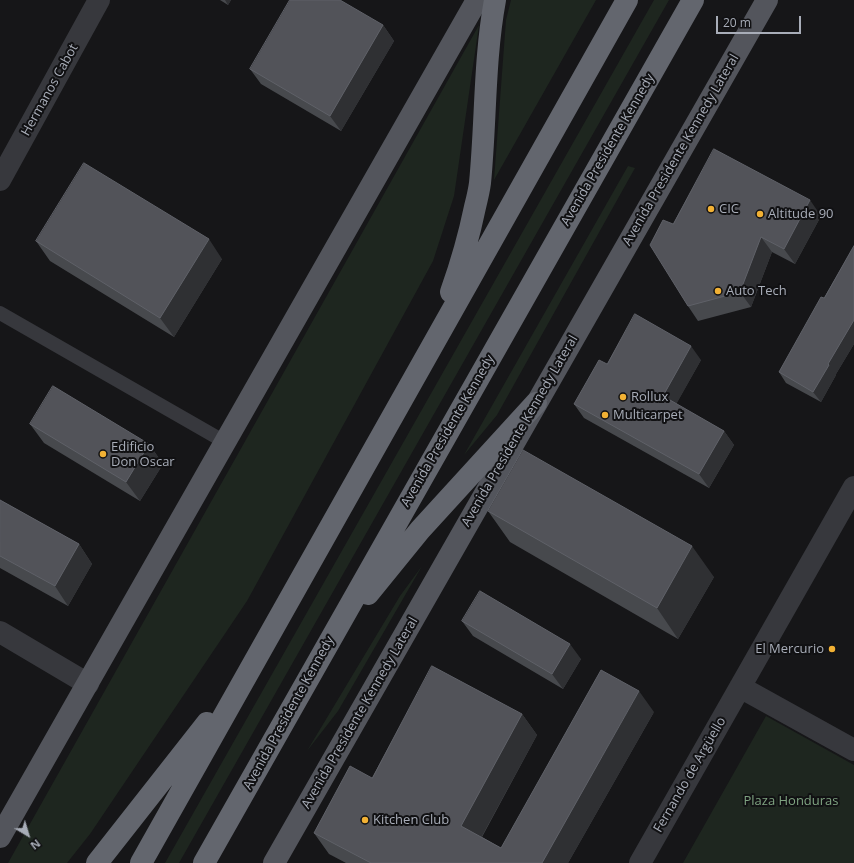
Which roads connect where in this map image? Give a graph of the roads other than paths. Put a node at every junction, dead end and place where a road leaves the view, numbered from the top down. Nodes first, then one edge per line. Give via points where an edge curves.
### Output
1 (99, 0) edge
2 (477, 0) edge
3 (495, 0) edge
4 (627, 0) edge
5 (693, 0) edge
6 (767, 0) edge
7 (0, 180) edge
8 (0, 312) edge
9 (426, 358) junction
10 (536, 403) junction
11 (225, 442) junction
12 (854, 487) edge
13 (0, 632) edge
14 (326, 647) junction
15 (249, 671) junction
16 (88, 684) junction
17 (740, 687) junction
18 (854, 750) edge
19 (0, 837) edge
20 (97, 863) edge
21 (141, 863) edge
22 (204, 863) edge
23 (274, 863) edge
24 (640, 863) edge

1 - 7 street, Hermanos Cabot
2 - 11 main road
3 - 9 highway via 487,73 480,184 461,266
4 - 9 highway
5 - 14 highway, Avenida Presidente Kennedy
6 - 10 main road, Avenida Presidente Kennedy Lateral
8 - 11 lane
9 - 15 highway
10 - 14 highway via 420,530
10 - 23 main road, Avenida Presidente Kennedy Lateral
11 - 16 main road
12 - 17 street, Fernando de Argüello
13 - 16 street
14 - 22 highway, Avenida Presidente Kennedy
15 - 20 highway
15 - 21 highway
16 - 19 main road
17 - 18 street
17 - 24 street, Fernando de Argüello

